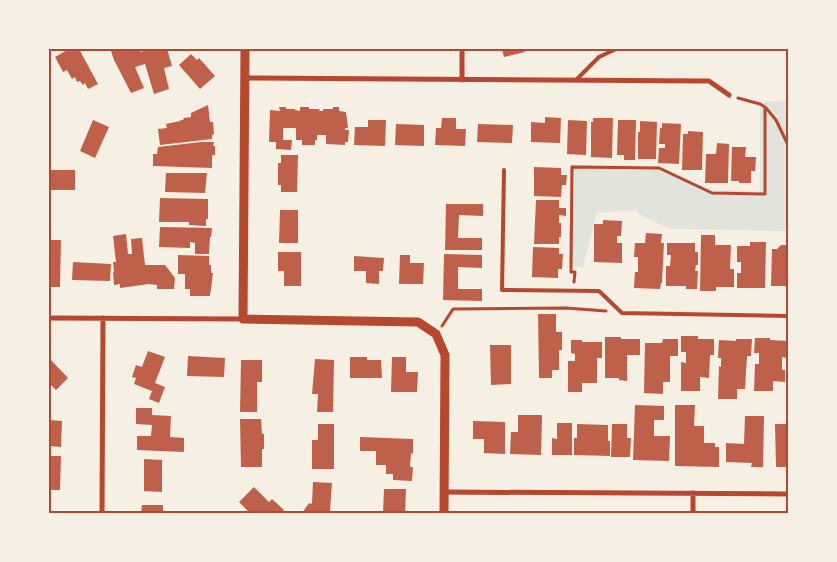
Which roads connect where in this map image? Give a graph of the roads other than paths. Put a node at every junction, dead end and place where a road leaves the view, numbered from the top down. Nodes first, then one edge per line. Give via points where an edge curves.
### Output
1 (245, 49) edge
2 (462, 49) edge
3 (616, 49) edge
4 (245, 78) junction
5 (462, 80) junction
6 (576, 80) junction
7 (729, 95) road end
8 (504, 170) dead end
9 (788, 316) edge
10 (49, 318) edge
11 (103, 318) junction
12 (243, 319) junction
13 (444, 492) junction
14 (693, 493) junction
15 (788, 494) edge
16 (102, 513) edge
17 (444, 513) edge
18 (693, 513) edge

1 - 4 street
2 - 5 street
3 - 6 lane via 599,57
4 - 5 street
4 - 12 street
5 - 6 street
6 - 7 street via 709,81
8 - 9 lane via 502,290 599,290 622,313
10 - 11 street
11 - 12 street
11 - 16 street
12 - 13 street via 418,322 436,334 445,355
13 - 14 street
13 - 17 street
14 - 15 street
14 - 18 street

